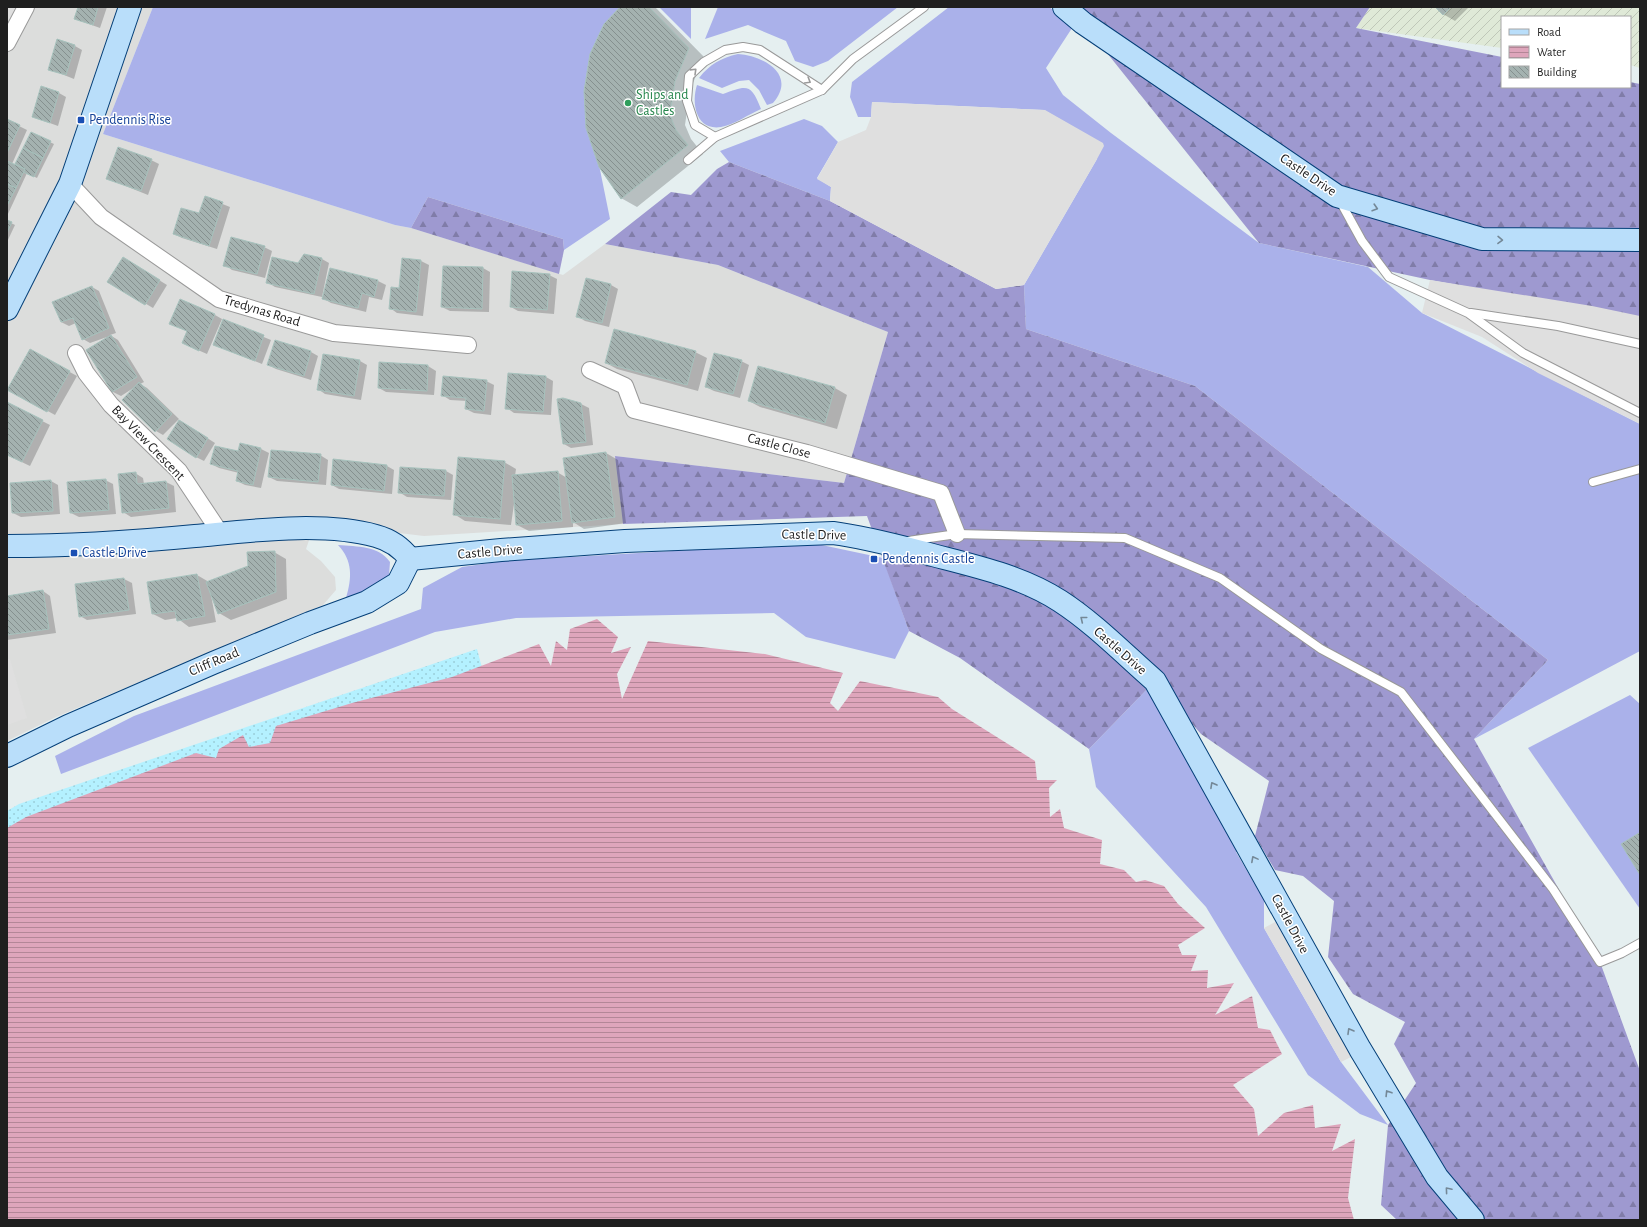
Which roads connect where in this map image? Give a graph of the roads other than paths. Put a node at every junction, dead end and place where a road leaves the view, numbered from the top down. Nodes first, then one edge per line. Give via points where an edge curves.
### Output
1 (26, 7) edge
2 (130, 7) edge
3 (924, 7) edge
4 (1064, 7) edge
5 (7, 43) edge
6 (822, 90) junction
7 (715, 137) junction
8 (688, 160) dead end
9 (70, 184) junction
10 (1337, 196) junction
11 (1640, 240) edge
12 (7, 309) edge
13 (1468, 313) junction
14 (1640, 344) edge
15 (468, 346) dead end
16 (76, 353) dead end
17 (590, 370) dead end
18 (1640, 413) edge
19 (1640, 469) edge
20 (1593, 482) dead end
21 (221, 534) junction
22 (957, 534) junction
23 (889, 544) junction
24 (7, 546) edge
25 (410, 559) junction
26 (7, 756) edge
27 (1640, 943) edge
28 (1473, 1220) edge

1 - 5 street
2 - 9 street
3 - 6 lane via 854,60
4 - 10 street, Castle Drive via 1083,23
6 - 7 lane
7 -> 6 lane via 694,125 687,101 689,76 704,62 725,50 743,47 760,50
7 - 8 lane
9 - 12 street
9 - 15 street, Tredynas Road via 101,217 219,299 334,333
10 -> 11 street, Castle Drive via 1482,239
10 - 13 lane via 1362,241 1389,277
13 - 14 lane via 1558,326
13 - 18 lane via 1523,353
16 - 21 street, Bay View Crescent via 86,373 111,405 179,471
17 - 22 street, Castle Close via 625,386 634,410 806,453 942,494
19 - 20 lane
21 - 24 street via 126,542
21 - 25 street via 287,529 341,530 392,541
22 - 23 lane
22 - 27 lane via 1125,538 1220,578 1321,649 1401,692 1554,889 1600,962
23 - 25 street, Castle Drive via 859,536 833,533 770,534 625,541
28 -> 23 street, Castle Drive via 1438,1177 1360,1049 1155,681 1059,600 978,566
25 - 26 street, Cliff Road via 398,583 367,602 213,663 68,726

